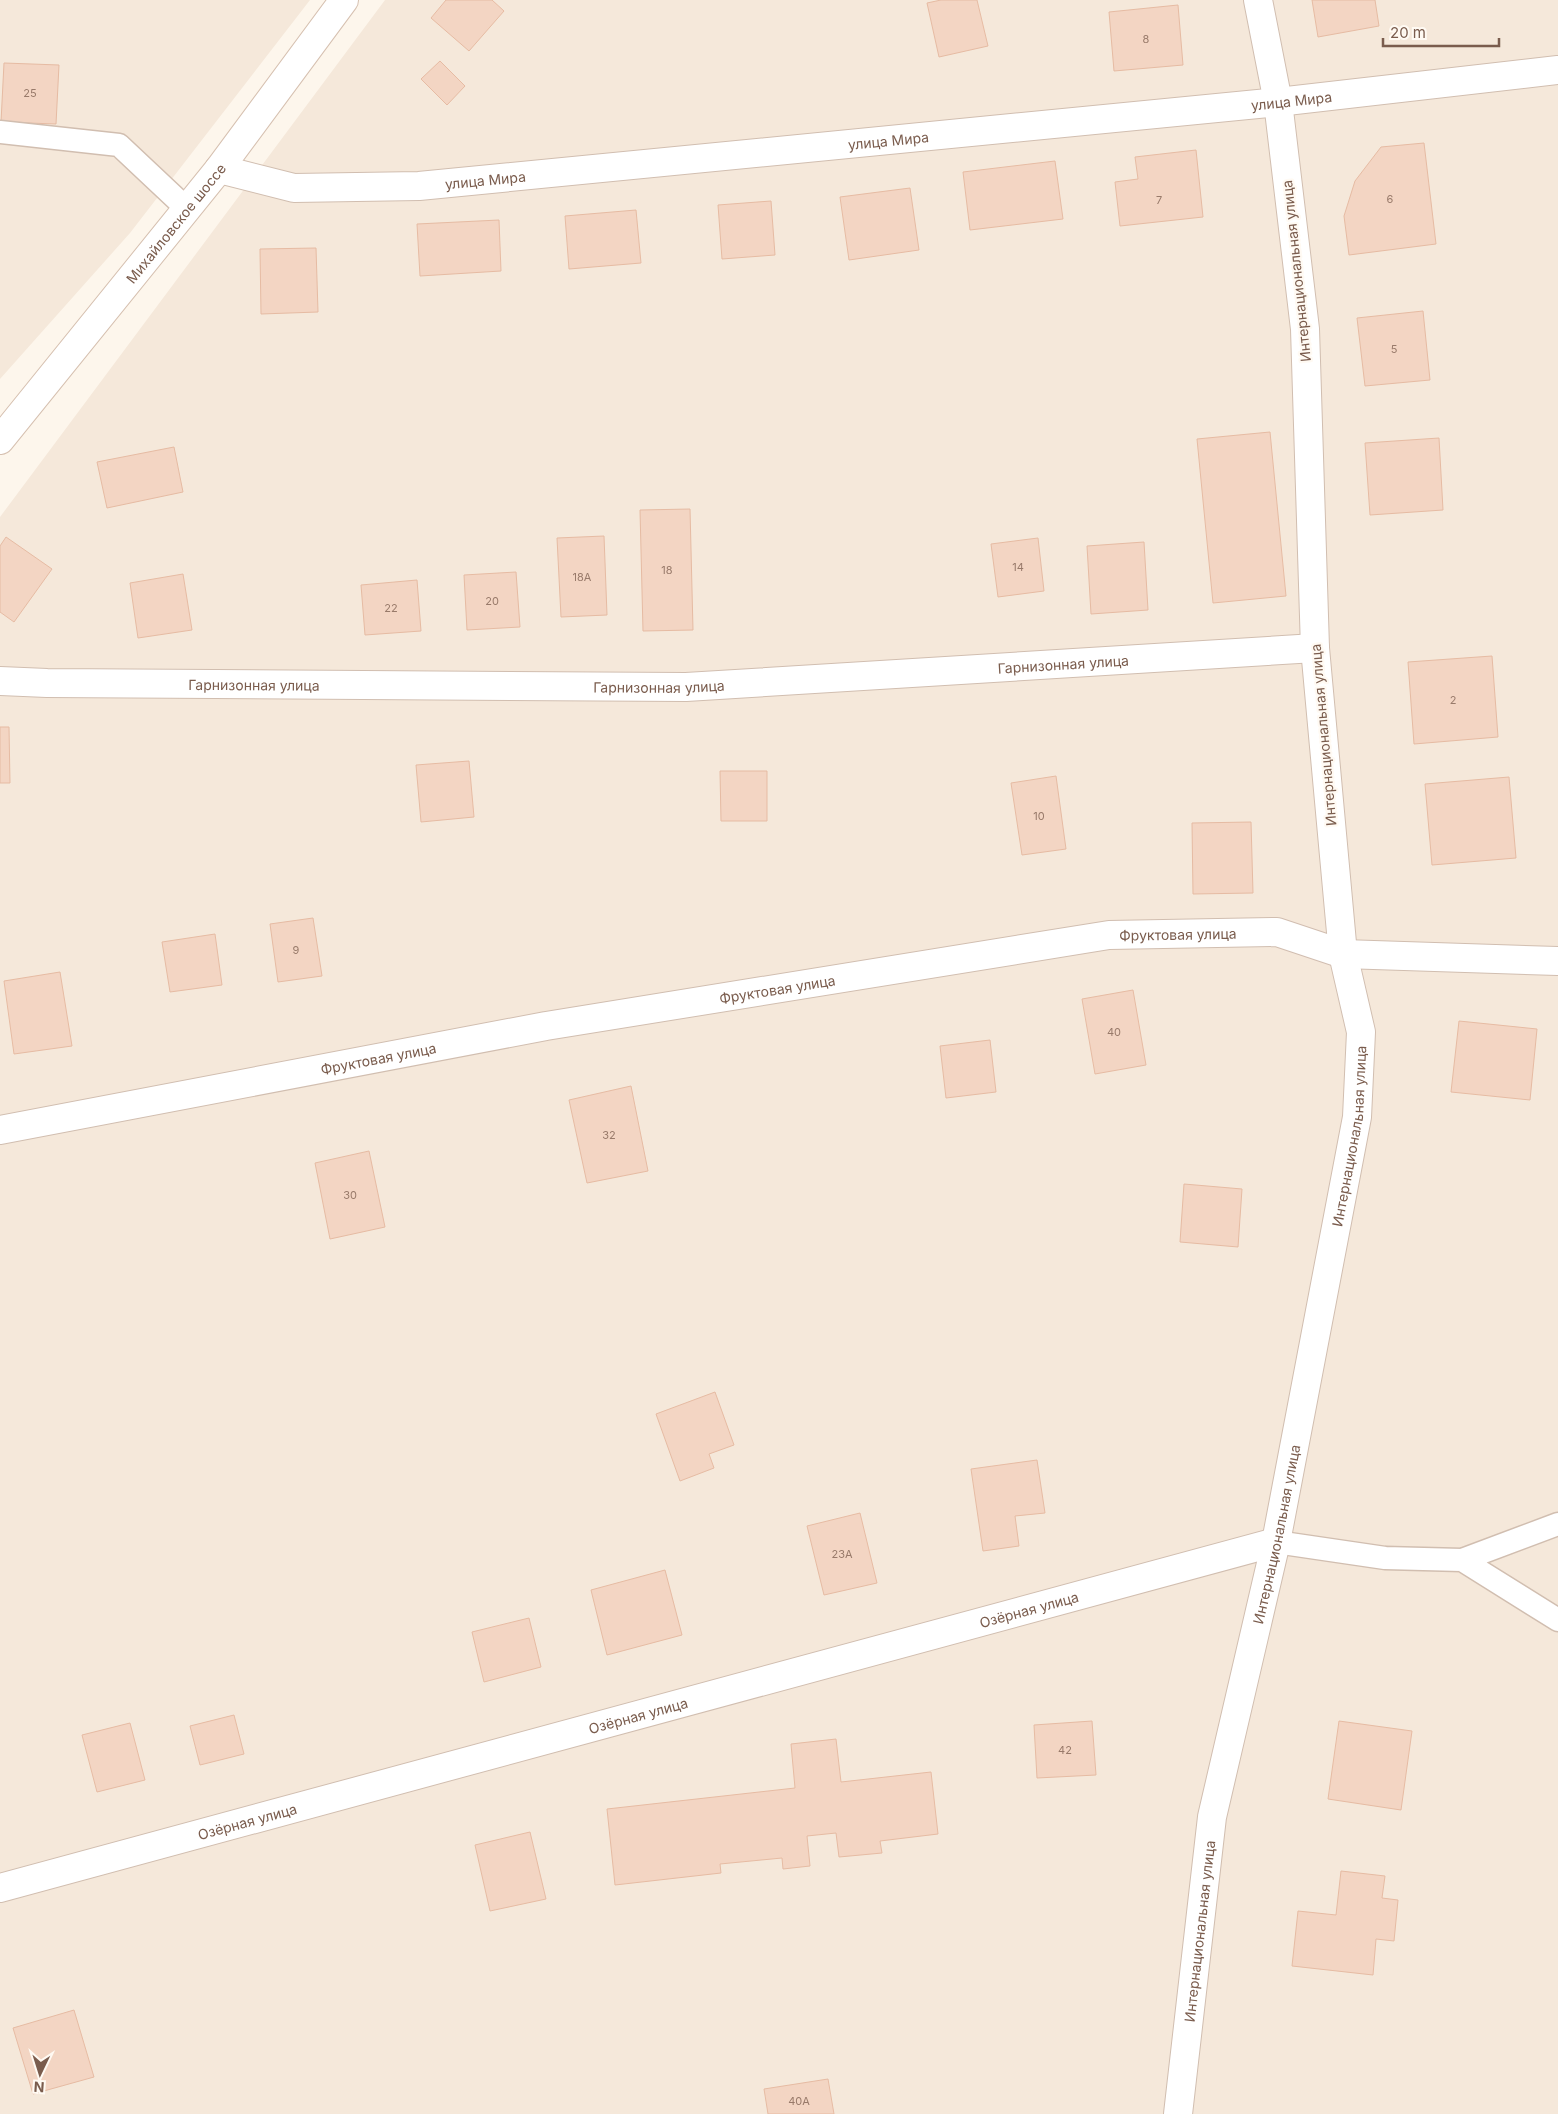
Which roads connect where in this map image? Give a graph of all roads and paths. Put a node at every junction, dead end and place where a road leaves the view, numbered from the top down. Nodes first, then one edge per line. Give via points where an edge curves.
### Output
1 (344, 0) edge
2 (1258, 0) edge
3 (1558, 70) edge
4 (1278, 102) junction
5 (0, 132) edge
6 (219, 169) junction
7 (186, 208) junction
8 (0, 440) edge
9 (1315, 648) junction
10 (0, 680) edge
11 (1343, 954) junction
12 (1558, 961) edge
13 (0, 1130) edge
14 (1558, 1524) edge
15 (1276, 1542) junction
16 (1462, 1560) junction
17 (1558, 1620) edge
18 (0, 1888) edge
19 (1178, 2114) edge

1 - 6 street, Михайловское шоссе
2 - 4 street, Интернациональная улица
3 - 4 street, улица Мира
4 - 6 street, улица Мира via 419,186 294,188
4 - 9 street, Интернациональная улица via 1305,329
5 - 7 lane via 119,145
6 - 7 street, Михайловское шоссе
7 - 8 street, Михайловское шоссе
9 - 10 street, Гарнизонная улица via 686,687
9 - 11 street, Интернациональная улица
11 - 12 street, Фруктовая улица
11 - 13 street, Фруктовая улица via 1277,932 1109,936 546,1026
11 - 15 street, Интернациональная улица via 1361,1032 1357,1117
14 - 16 lane
15 - 16 lane via 1385,1558
15 - 18 street, Озёрная улица
15 - 19 street, Интернациональная улица via 1212,1817
16 - 17 lane

